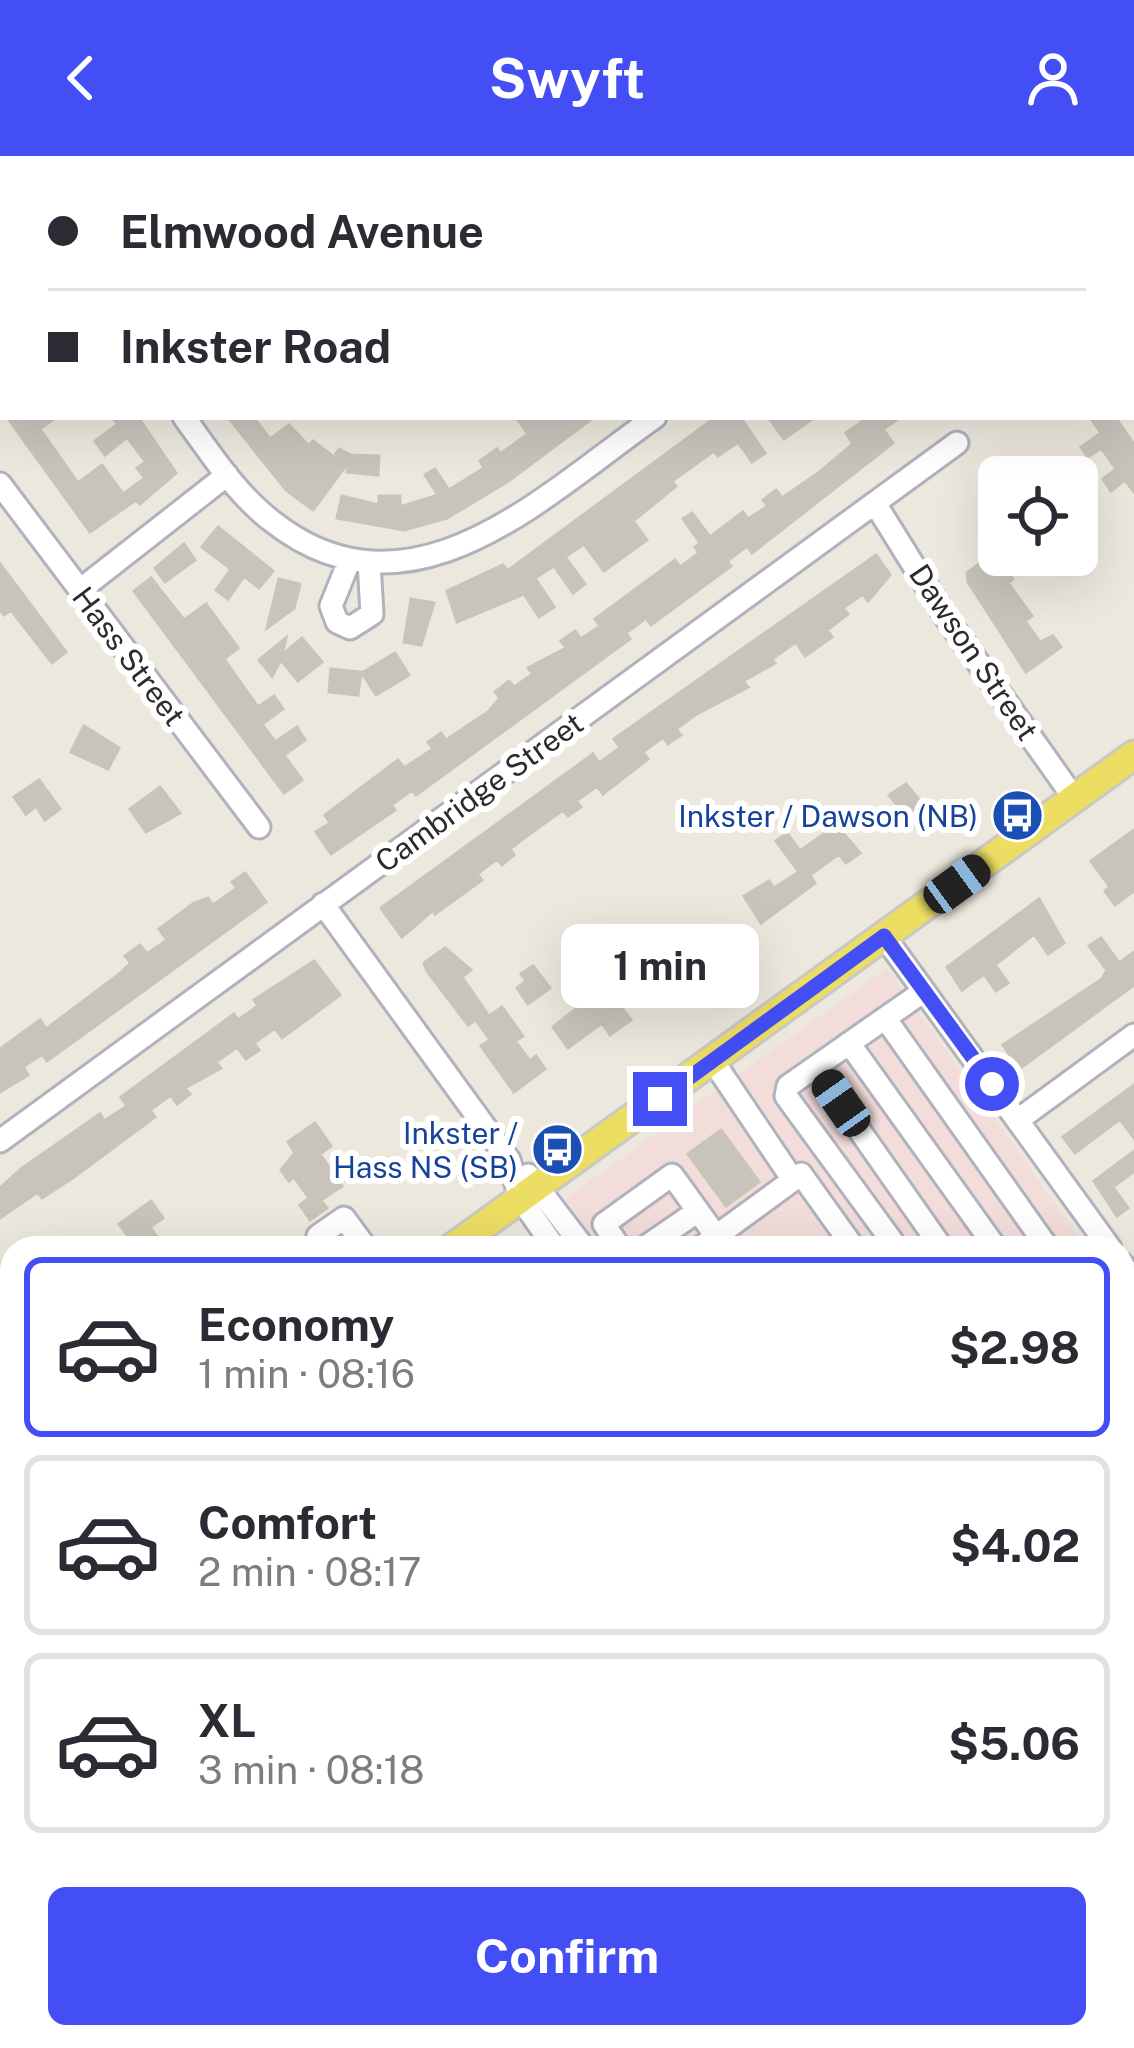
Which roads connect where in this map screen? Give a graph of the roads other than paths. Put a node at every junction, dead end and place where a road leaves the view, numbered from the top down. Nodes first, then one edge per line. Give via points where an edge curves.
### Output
1 (186, 420) edge
2 (651, 420) edge
3 (957, 442) dead end
4 (227, 476) junction
5 (0, 484) edge
6 (876, 505) junction
7 (80, 590) junction
8 (1134, 755) edge
9 (1074, 798) junction
10 (259, 827) dead end
11 (323, 904) junction
12 (884, 936) junction
13 (924, 991) junction
14 (885, 1018) junction
15 (1134, 1035) edge
16 (849, 1043) junction
17 (713, 1060) junction
18 (815, 1066) junction
19 (1018, 1120) junction
20 (0, 1141) edge
21 (824, 1150) junction
22 (797, 1177) junction
23 (530, 1191) junction
24 (698, 1211) junction
25 (318, 1236) dead end
26 (357, 1236) edge
27 (468, 1236) edge
28 (550, 1236) edge
29 (573, 1236) edge
30 (612, 1236) edge
31 (662, 1236) edge
32 (706, 1236) edge
33 (720, 1236) edge
34 (844, 1236) edge
35 (888, 1236) edge
36 (934, 1236) edge
37 (986, 1236) edge
38 (1039, 1236) edge
39 (1102, 1236) edge

1 - 4 street
2 - 4 street via 465,546 427,559 359,560 287,532
3 - 6 street, Cambridge Street
4 - 7 street
5 - 7 street, Hass Street
6 - 9 street, Dawson Street
6 - 11 street, Cambridge Street
7 - 10 street, Hass Street
8 - 9 main road
9 - 12 main road
11 - 20 street, Cambridge Street
11 - 23 street
12 - 13 street
12 - 17 main road
13 - 14 street
13 - 19 street
14 - 16 street
14 - 38 street
15 - 19 street
16 - 18 street
16 - 37 street
17 - 22 street
17 - 23 main road
18 - 21 street via 786,1096
18 - 36 street
19 - 39 street
21 - 22 street
21 - 35 street
22 - 33 street
22 - 34 street
23 - 27 main road
23 - 28 street
23 - 29 street
24 - 30 street via 672,1175 604,1224
24 - 31 street
24 - 32 street
25 - 26 street via 344,1218

